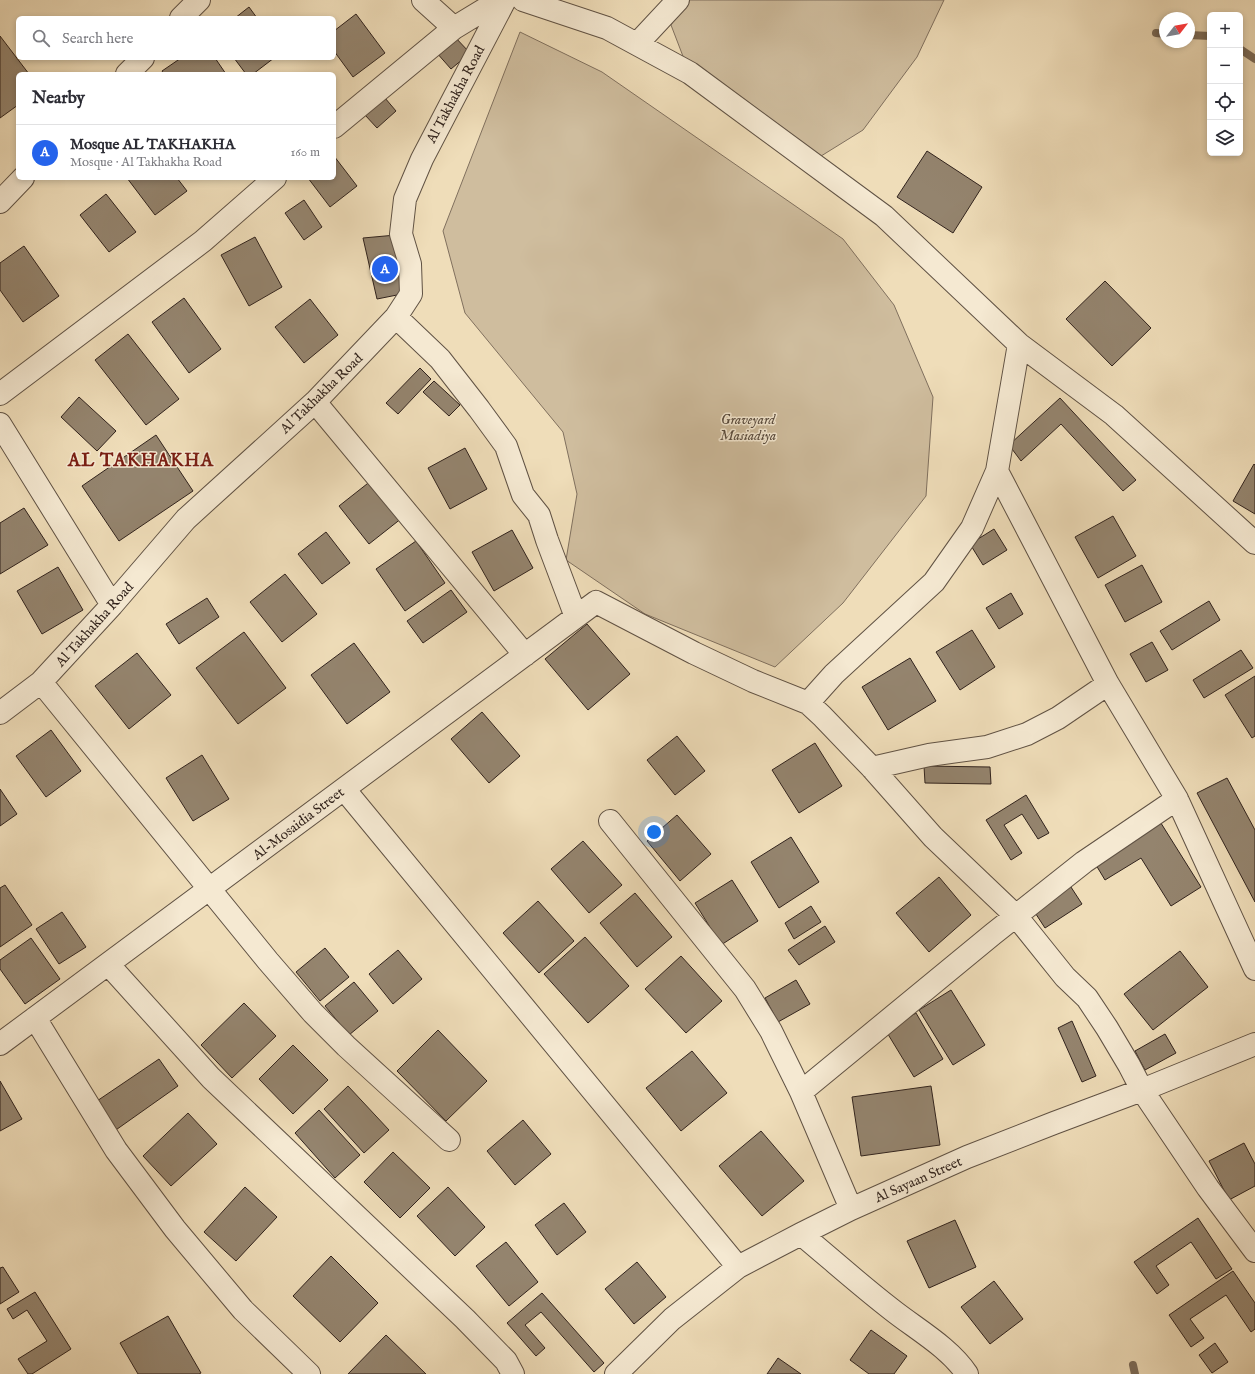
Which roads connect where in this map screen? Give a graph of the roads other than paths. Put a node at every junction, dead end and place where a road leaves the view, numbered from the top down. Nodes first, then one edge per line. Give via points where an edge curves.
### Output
1 (198, 0) edge
2 (423, 0) edge
3 (500, 0) edge
4 (504, 0) edge
5 (523, 0) edge
6 (678, 0) edge
7 (183, 16) edge
8 (454, 28) junction
9 (637, 44) junction
10 (141, 60) edge
11 (129, 72) edge
12 (336, 126) edge
13 (21, 180) edge
14 (273, 180) edge
15 (0, 202) edge
16 (396, 317) junction
17 (1019, 344) junction
18 (0, 394) edge
19 (315, 402) junction
20 (0, 424) edge
21 (997, 471) junction
22 (1255, 543) edge
23 (112, 605) junction
24 (576, 617) junction
25 (525, 655) junction
26 (41, 682) junction
27 (1108, 684) junction
28 (808, 703) junction
29 (0, 713) edge
30 (872, 768) junction
31 (344, 789) junction
32 (1177, 799) junction
33 (610, 821) dead end
34 (210, 888) junction
35 (1016, 916) junction
36 (108, 964) junction
37 (1255, 969) edge
38 (35, 1018) junction
39 (0, 1044) edge
40 (1255, 1044) edge
41 (1142, 1090) junction
42 (801, 1092) junction
43 (449, 1140) dead end
44 (851, 1209) junction
45 (801, 1234) junction
46 (1255, 1251) edge
47 (738, 1267) junction
48 (309, 1374) edge
49 (513, 1374) edge
50 (616, 1374) edge
51 (967, 1374) edge

1 - 7 street
2 - 8 street
3 - 8 street
4 - 16 street, Al Takhakha Road via 435,132 405,199 401,234 410,264 411,294
5 - 9 street via 608,28
6 - 9 street
8 - 12 street
9 - 17 street via 690,73 884,216
10 - 11 street
13 - 15 street
14 - 18 street via 203,240
16 - 19 street, Al Takhakha Road
16 - 24 street via 440,360 506,446 523,495 539,515
17 - 21 street
17 - 22 street via 1114,415
19 - 23 street, Al Takhakha Road via 186,519
19 - 25 street
20 - 23 street
21 - 27 street
21 - 28 street via 972,528 934,582 834,674
23 - 26 street, Al Takhakha Road
24 - 25 street, Al-Mosaidia Street
24 - 28 street, Al-Mosaidia Street via 596,602 694,653
25 - 31 street, Al-Mosaidia Street
26 - 29 street, Al Takhakha Road
26 - 34 street
27 - 30 street via 1058,718 1028,734 987,747 929,755
27 - 32 street
28 - 30 street
30 - 35 street via 933,837
31 - 34 street, Al-Mosaidia Street
31 - 47 street
32 - 35 street via 1084,862
32 - 37 street
33 - 42 street via 745,989 771,1031
34 - 36 street, Al-Mosaidia Street
34 - 43 street via 313,1013
35 - 41 street via 1065,977 1087,998
35 - 42 street
36 - 38 street, Al-Mosaidia Street
36 - 49 street via 211,1078 465,1319 506,1361
38 - 39 street, Al-Mosaidia Street
38 - 48 street via 116,1150 175,1229 243,1310
40 - 41 street, Al Sayaan Street
41 - 44 street, Al Sayaan Street via 967,1157
41 - 46 street via 1208,1188
42 - 44 street
44 - 45 street, Al Sayaan Street
45 - 47 street, Al Sayaan Street
45 - 51 street via 890,1308 939,1344
47 - 50 street, Al Sayaan Street via 672,1319

